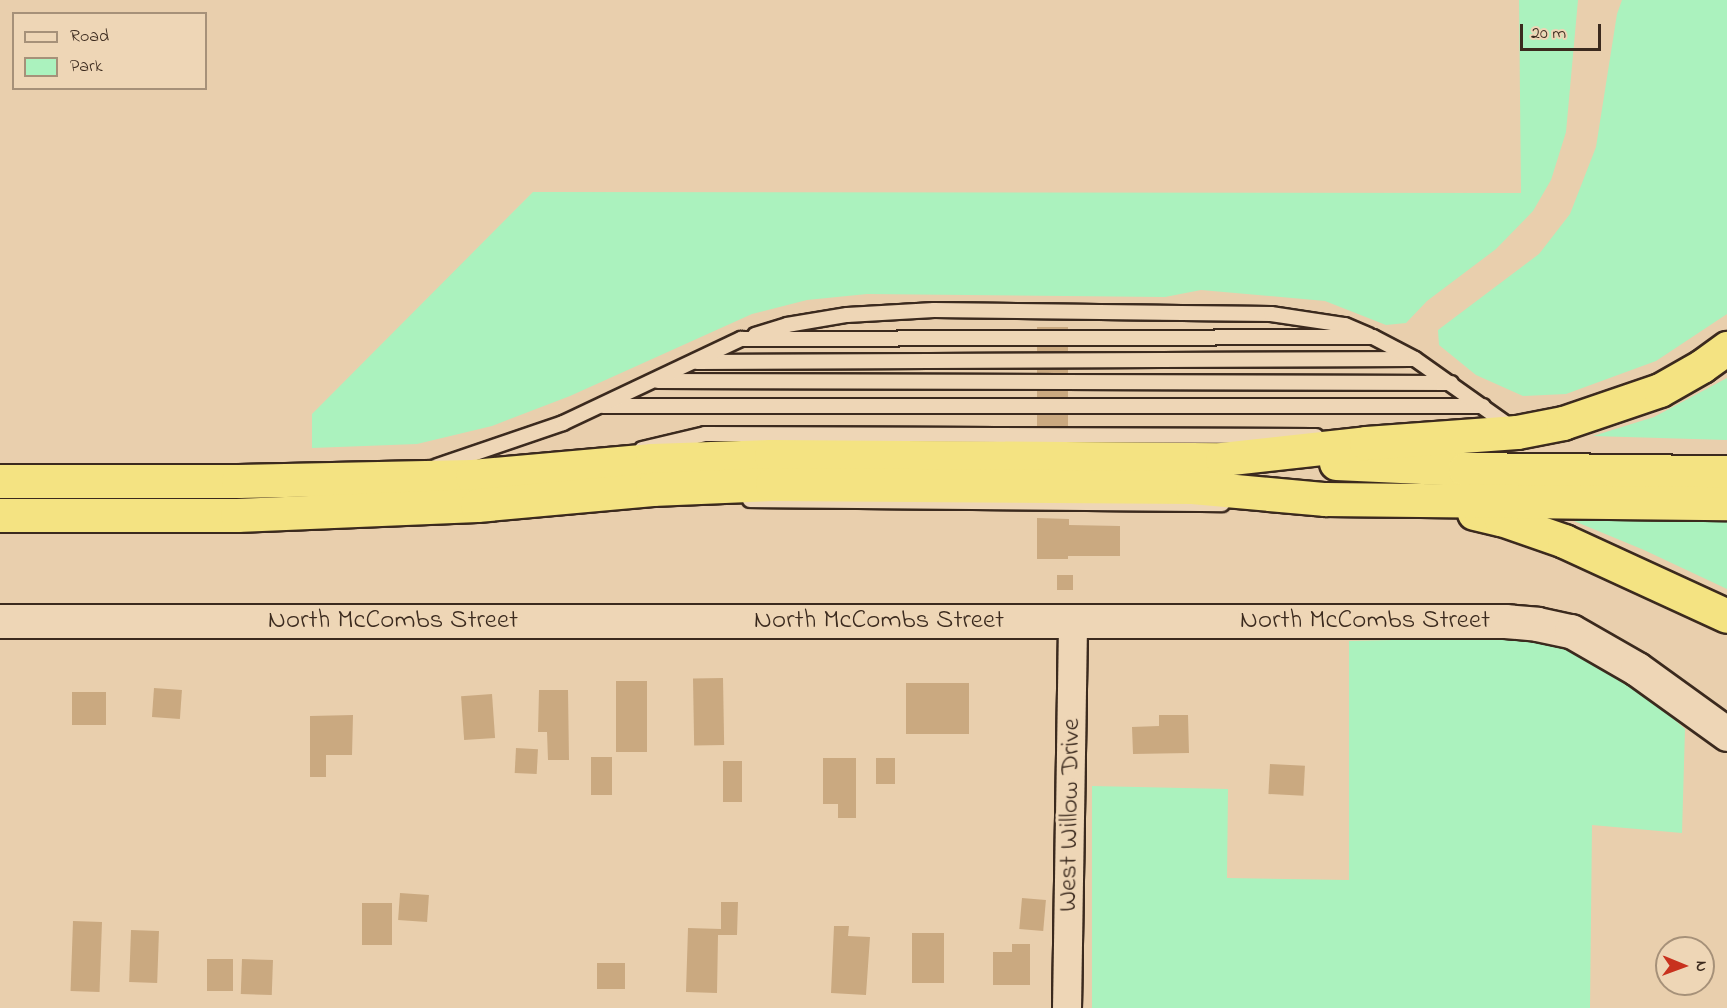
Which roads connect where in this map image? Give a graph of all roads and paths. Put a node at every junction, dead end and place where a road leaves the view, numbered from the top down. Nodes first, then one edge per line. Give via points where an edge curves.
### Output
1 (1373, 337) junction
2 (741, 339) junction
3 (1727, 348) edge
4 (1415, 359) junction
5 (693, 362) junction
6 (653, 381) junction
7 (1451, 382) junction
8 (600, 406) junction
9 (1483, 406) junction
10 (1517, 432) junction
11 (1366, 443) junction
12 (1222, 459) junction
13 (604, 464) junction
14 (1727, 472) edge
15 (401, 478) junction
16 (0, 481) edge
17 (1425, 502) junction
18 (1727, 503) edge
19 (0, 515) edge
20 (1727, 616) edge
21 (0, 621) edge
22 (1073, 622) junction
23 (1727, 734) edge
24 (1066, 1008) edge

1 - 2 lane
1 - 2 lane via 1346,325 1271,314 934,310 846,315 787,325
1 - 4 lane
2 - 5 lane
3 - 10 highway via 1702,366 1640,398 1563,423
4 - 5 lane
4 - 7 lane
5 - 6 lane
6 - 7 lane
6 - 8 lane
7 - 9 lane
8 - 9 lane
8 - 15 lane via 563,423
9 - 10 lane
10 - 11 highway
11 - 12 highway
11 - 13 lane via 1303,434 705,434 650,445
12 - 13 highway via 771,456
12 - 14 highway via 1465,469
13 - 15 highway
15 - 16 highway
17 - 18 highway
17 - 19 highway via 1325,499 1192,487 772,484 652,489 477,505 260,514
17 - 20 highway via 1501,519 1564,541
21 - 22 street, North McCombs Street
22 - 23 street, North McCombs Street via 1444,619 1537,624 1571,631 1603,648
22 - 24 street, West Willow Drive

